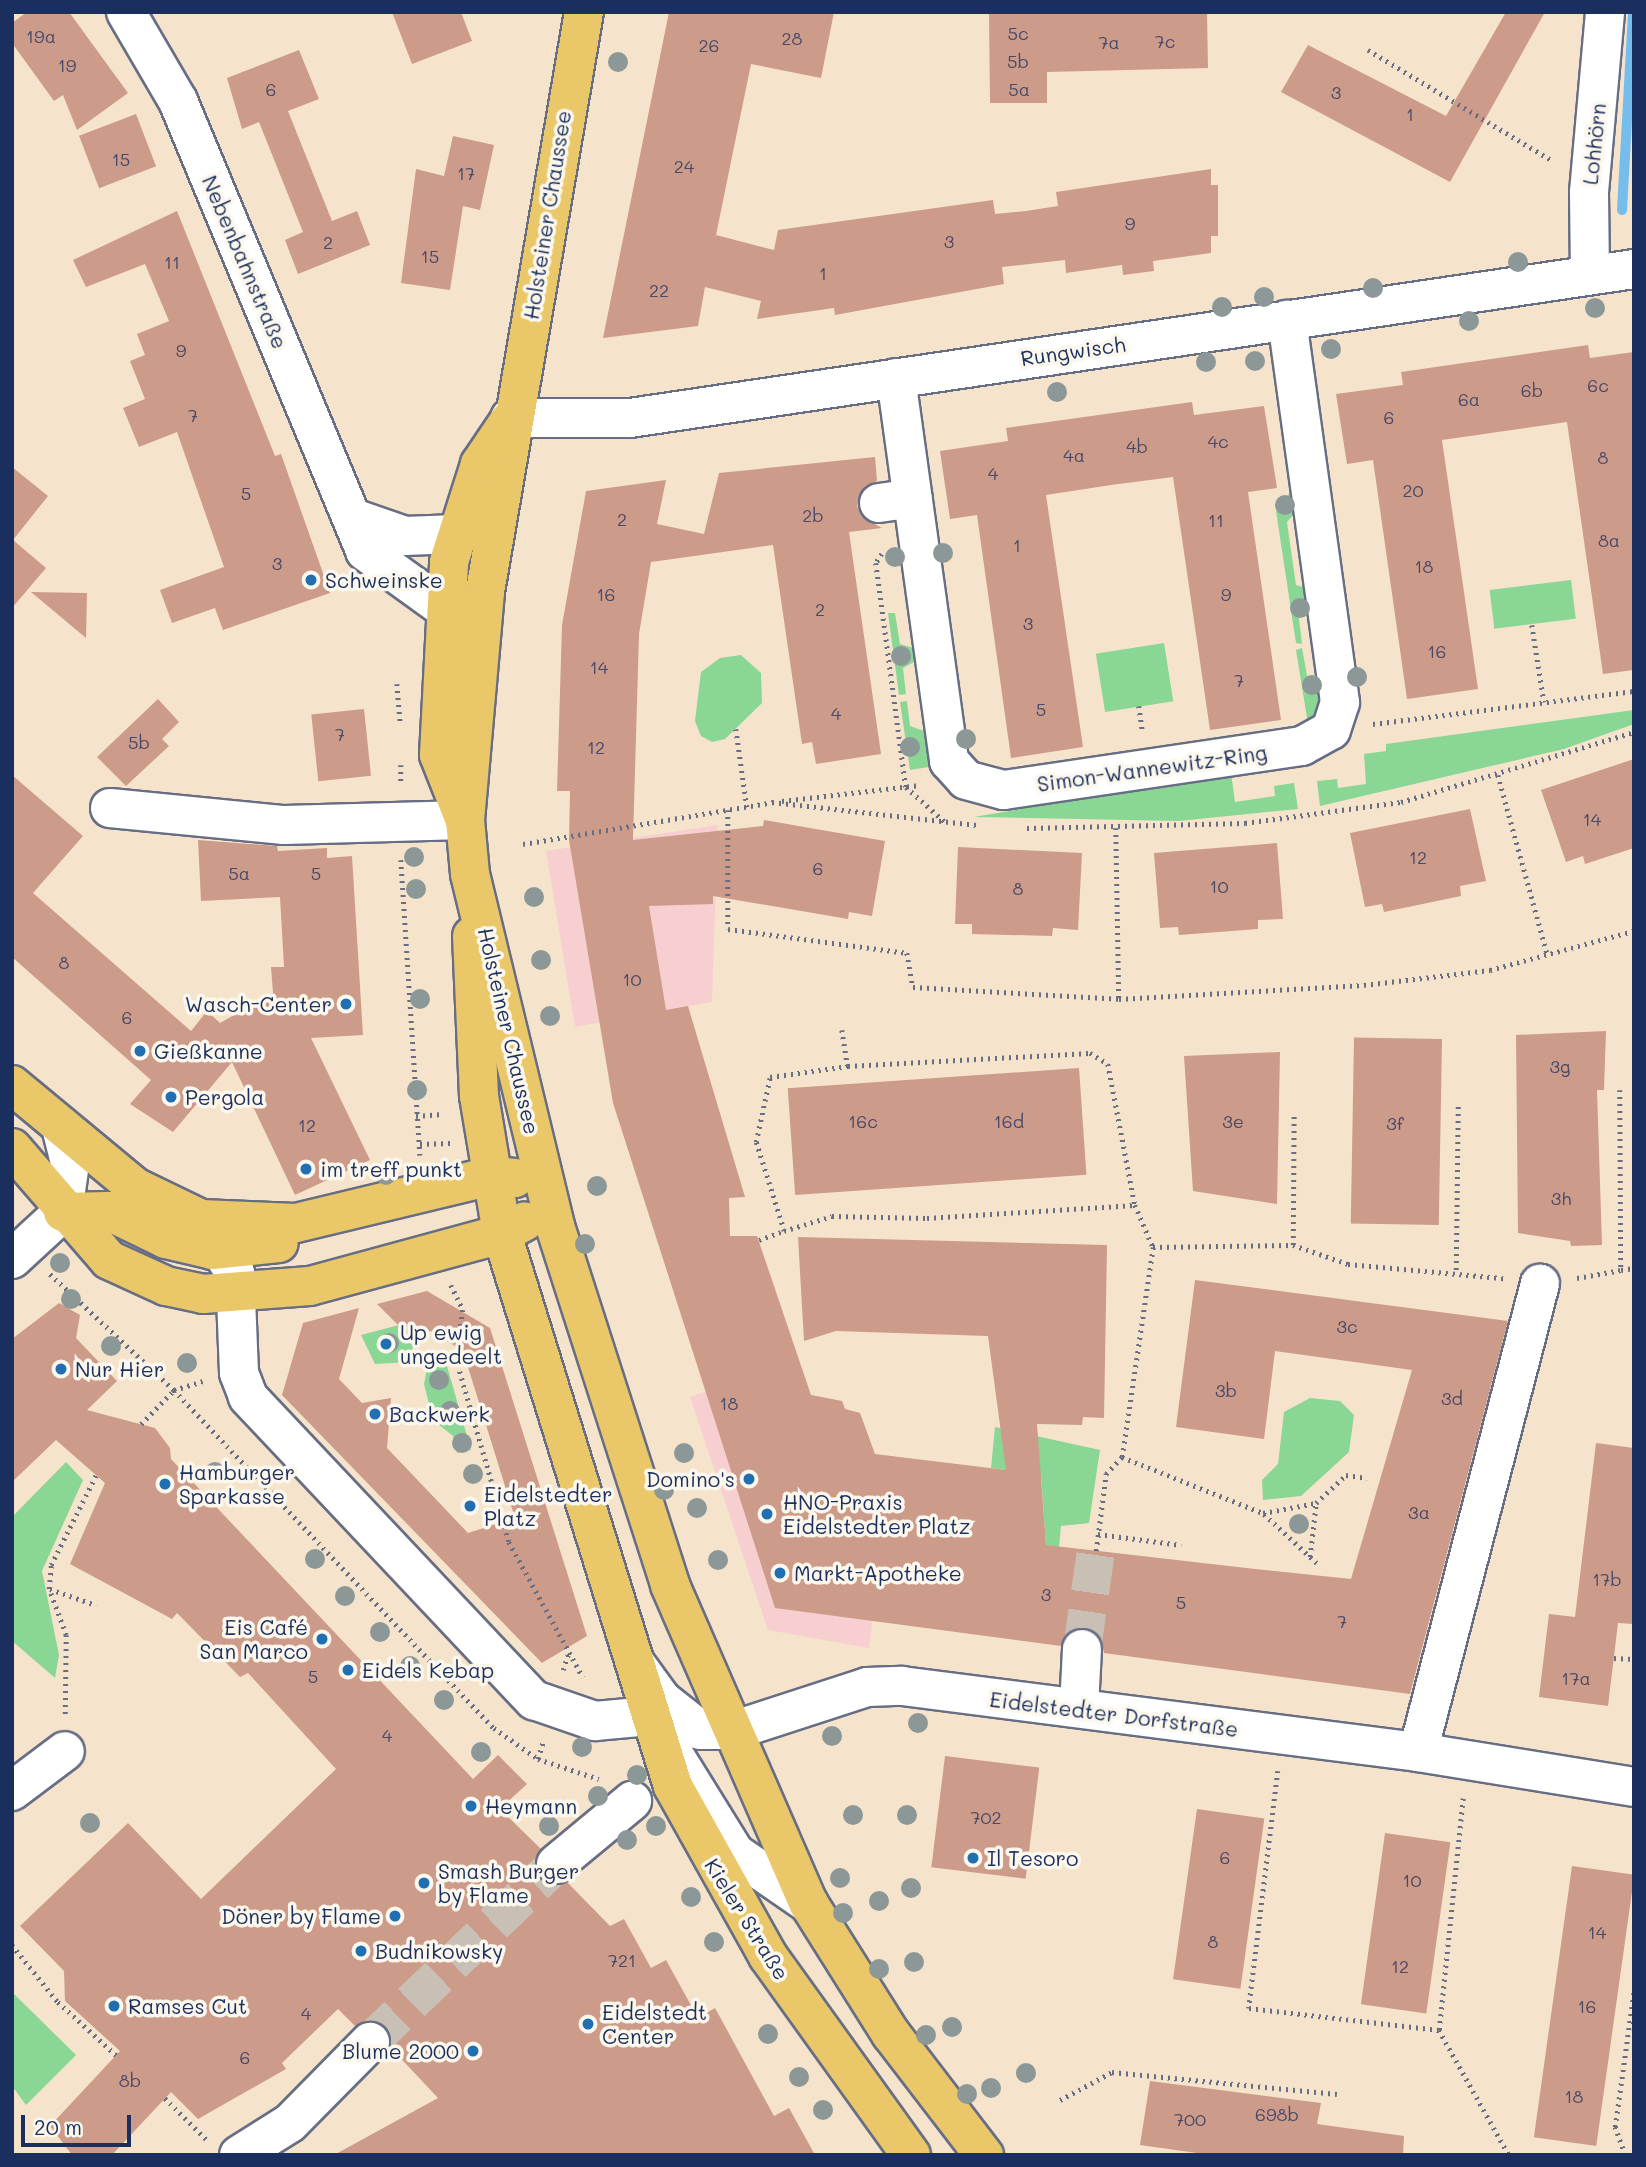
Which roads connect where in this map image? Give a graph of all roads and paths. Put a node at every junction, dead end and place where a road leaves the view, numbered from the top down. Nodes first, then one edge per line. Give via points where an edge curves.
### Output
1 (126, 12) edge
2 (584, 12) edge
3 (1605, 12) edge
4 (1368, 50) dead end
5 (1566, 169) dead end
6 (1634, 269) edge
7 (1590, 275) junction
8 (1287, 320) junction
9 (896, 378) junction
10 (510, 418) junction
11 (353, 518) junction
12 (456, 534) junction
13 (444, 608) junction
14 (1532, 625) dead end
15 (397, 684) dead end
16 (1634, 691) edge
17 (1544, 702) junction
18 (1139, 706) dead end
19 (736, 729) dead end
20 (1331, 730) junction
21 (1634, 732) edge
22 (401, 734) dead end
23 (1144, 737) dead end
24 (401, 759) dead end
25 (1498, 775) junction
26 (966, 780) junction
27 (772, 802) junction
28 (747, 807) junction
29 (110, 808) dead end
30 (728, 810) junction
31 (465, 820) junction
32 (401, 821) junction
33 (987, 826) dead end
34 (1014, 828) dead end
35 (1116, 828) junction
36 (523, 844) dead end
37 (470, 874) junction
38 (1634, 931) edge
39 (1547, 953) junction
40 (1119, 999) junction
41 (842, 1030) dead end
42 (848, 1066) junction
43 (12, 1084) edge
44 (1620, 1090) dead end
45 (1458, 1103) dead end
46 (1294, 1113) dead end
47 (451, 1114) dead end
48 (416, 1116) junction
49 (61, 1126) junction
50 (444, 1143) dead end
51 (420, 1144) junction
52 (12, 1147) edge
53 (420, 1157) junction
54 (412, 1165) dead end
55 (421, 1165) dead end
56 (492, 1176) junction
57 (545, 1189) junction
58 (1135, 1205) junction
59 (356, 1211) junction
60 (63, 1212) junction
61 (201, 1219) junction
62 (784, 1231) junction
63 (502, 1234) junction
64 (759, 1240) dead end
65 (1293, 1245) junction
66 (1153, 1247) junction
67 (224, 1252) junction
68 (28, 1264) edge
69 (1634, 1268) edge
70 (1456, 1270) junction
71 (1621, 1270) junction
72 (446, 1278) dead end
73 (1540, 1284) junction
74 (241, 1296) junction
75 (174, 1390) junction
76 (141, 1424) dead end
77 (1122, 1457) junction
78 (96, 1475) dead end
79 (1367, 1478) dead end
80 (1316, 1503) junction
81 (1263, 1513) junction
82 (1098, 1534) junction
83 (1181, 1545) dead end
84 (1096, 1551) tunnel mouth
85 (1310, 1557) junction
86 (1317, 1563) dead end
87 (49, 1589) junction
88 (96, 1605) dead end
89 (1082, 1649) tunnel mouth
90 (569, 1650) junction
91 (632, 1657) junction
92 (1614, 1658) dead end
93 (1634, 1659) edge
94 (559, 1682) dead end
95 (590, 1689) dead end
96 (1079, 1709) junction
97 (650, 1716) junction
98 (735, 1730) junction
99 (1282, 1735) junction
100 (65, 1738) joint
101 (1418, 1752) junction
102 (1467, 1759) junction
103 (1634, 1787) edge
104 (12, 1791) edge
105 (632, 1801) joint
106 (556, 1864) tunnel mouth
107 (809, 1904) junction
108 (12, 1945) edge
109 (1634, 1990) edge
110 (1438, 2030) junction
111 (370, 2042) tunnel mouth
112 (116, 2055) dead end
113 (1338, 2094) dead end
114 (165, 2098) dead end
115 (1060, 2100) dead end
116 (225, 2150) edge
117 (911, 2155) edge
118 (984, 2155) edge
119 (1509, 2155) edge
120 (1625, 2155) edge

1 - 11 street, Nebenbahnstraße via 178,102
2 - 10 main road, Holsteiner Chaussee
3 - 7 street, Lohhörn via 1588,192
4 - 5 path
6 - 7 street, Rungwisch
7 - 8 street, Rungwisch
8 - 9 street, Rungwisch
8 - 20 street via 1338,691
9 - 10 street, Rungwisch via 630,418
9 - 26 street via 896,500 949,761
10 - 12 main road, Holsteiner Chaussee via 480,464
10 - 31 main road, Holsteiner Chaussee via 482,615
11 - 12 street via 405,536
11 - 13 street, Nebenbahnstraße via 379,566
12 - 13 main road, Holsteiner Chaussee
13 - 31 main road, Holsteiner Chaussee via 439,755
14 - 17 path
15 - 22 path
16 - 17 path
17 - 20 path
18 - 23 path
19 - 28 path
20 - 26 street, Simon-Wannewitz-Ring via 1302,746 1004,790
21 - 25 path
24 - 32 path
25 - 35 path via 1401,802 1310,816
25 - 39 path
26 - 27 path
27 - 28 path
27 - 33 path
28 - 30 path
29 - 32 street via 284,825
30 - 36 path
30 - 40 path via 728,929 907,953 913,986
31 - 32 street
31 - 37 main road, Holsteiner Chaussee
32 - 48 path
34 - 35 path
35 - 40 path
37 - 56 main road, Holsteiner Chaussee via 475,1051
37 - 57 main road, Holsteiner Chaussee via 516,1045
38 - 39 path
39 - 40 path via 1490,970 1364,985
41 - 42 path
42 - 58 path via 1090,1053 1108,1064
42 - 62 path via 770,1077 756,1142
43 - 49 main road
44 - 71 path
45 - 70 path
46 - 65 path
47 - 48 path
48 - 51 path
49 - 60 street via 70,1163
49 - 61 main road via 135,1187
50 - 51 path
51 - 53 path
52 - 60 main road
53 - 54 path
53 - 55 path
56 - 57 main road
56 - 59 main road
56 - 63 main road
57 - 63 main road via 526,1220
57 - 98 main road via 644,1516
58 - 62 path via 927,1218 832,1216
58 - 66 path
59 - 61 main road via 279,1225
59 - 67 main road via 304,1236
60 - 67 main road via 108,1211 166,1239
60 - 68 street
60 - 74 main road via 123,1268 186,1291
61 - 67 street
62 - 64 path
63 - 74 main road via 310,1286
63 - 91 main road
65 - 66 path
65 - 70 path via 1348,1264
66 - 77 path
67 - 74 street
68 - 75 path
69 - 71 path
70 - 73 path
71 - 73 path
72 - 90 path via 463,1310 456,1358 509,1542
73 - 101 street
74 - 97 street via 239,1373 248,1397 457,1626 534,1700 595,1721
75 - 76 path
75 - 105 path via 494,1728 528,1754 590,1775
77 - 81 path
77 - 82 path via 1105,1474
78 - 87 path via 51,1565
79 - 80 path via 1346,1475
80 - 81 path
80 - 85 path
81 - 85 path
82 - 83 path
82 - 84 path
85 - 86 path
87 - 88 path
87 - 100 path via 66,1635
89 - 96 street
90 - 94 path
90 - 95 path
91 - 97 main road, Kieler Straße
91 - 98 street, Eidelstedter Dorfstraße via 691,1727
92 - 93 path
96 - 98 street, Eidelstedter Dorfstraße via 867,1688
96 - 99 street, Eidelstedter Dorfstraße
97 - 107 street via 735,1853
97 - 117 main road, Kieler Straße via 673,1786 709,1859 768,1956
98 - 107 main road
99 - 101 street, Eidelstedter Dorfstraße
99 - 110 path via 1249,2008
100 - 104 street
101 - 102 street, Eidelstedter Dorfstraße
102 - 103 street, Eidelstedter Dorfstraße
102 - 110 path
105 - 106 street
107 - 118 main road via 891,2034
108 - 112 path via 58,2002
109 - 120 path via 1615,2127
110 - 119 path
111 - 116 street via 289,2123
113 - 115 path via 1112,2072
114 - 116 path

